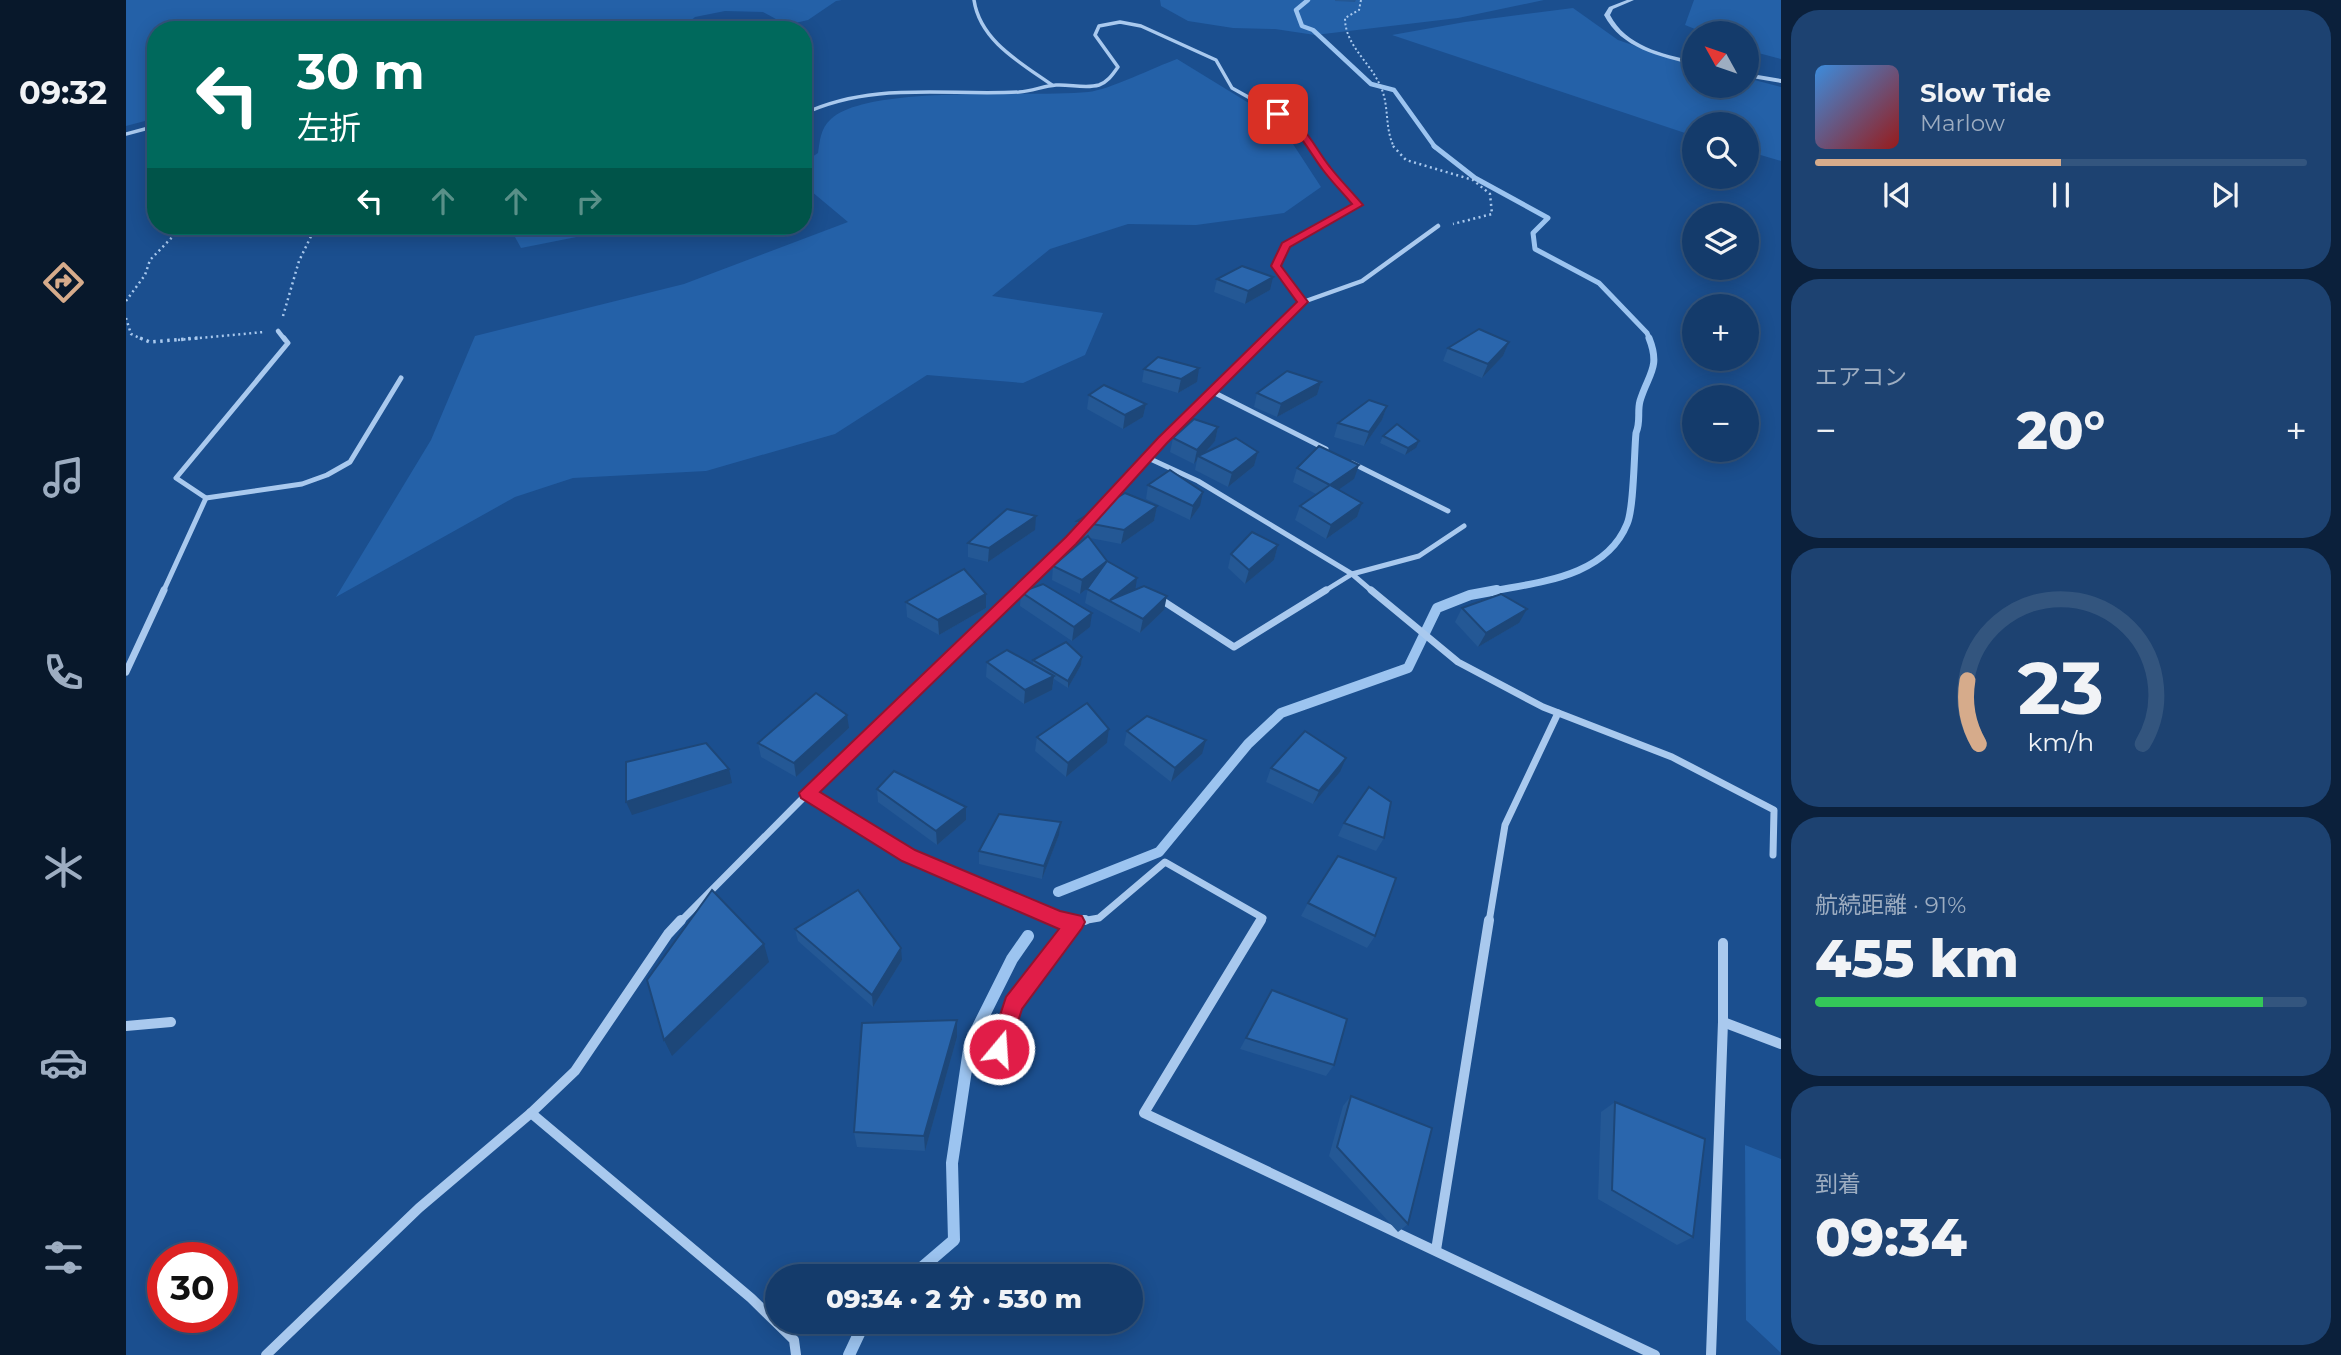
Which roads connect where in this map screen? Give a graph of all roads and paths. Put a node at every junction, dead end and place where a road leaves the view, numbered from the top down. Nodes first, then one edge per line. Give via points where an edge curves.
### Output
1 (974, 0) edge
2 (1361, 0) edge
3 (1631, 0) edge
4 (1682, 60) edge
5 (1759, 77) edge
6 (1781, 81) edge
7 (1052, 85) junction
8 (812, 108) edge
9 (147, 128) edge
10 (126, 134) edge
11 (1438, 226) joint
12 (174, 235) edge
13 (312, 235) edge
14 (126, 301) edge
15 (1303, 302) junction
16 (126, 318) edge
17 (278, 331) junction
18 (401, 378) dead end
19 (1210, 391) junction
20 (1329, 451) edge
21 (1146, 457) junction
22 (1341, 457) edge
23 (206, 498) junction
24 (1448, 512) dead end
25 (1093, 516) edge
26 (1084, 526) edge
27 (1464, 526) dead end
28 (1071, 540) junction
29 (1079, 545) edge
30 (1352, 573) junction
31 (1154, 595) edge
32 (126, 672) edge
33 (1558, 713) junction
34 (808, 793) junction
35 (1773, 855) dead end
36 (1076, 922) junction
37 (1723, 943) dead end
38 (171, 1022) dead end
39 (1723, 1022) junction
40 (126, 1026) edge
41 (1781, 1044) edge
42 (999, 1049) dead end
43 (531, 1113) junction
44 (1436, 1250) junction
45 (266, 1355) edge
46 (796, 1355) edge
47 (1655, 1355) edge
48 (1711, 1355) edge

1 - 7 street via 978,21 991,37
2 - 11 path via 1359,10 1345,18 1345,32 1380,87 1389,117 1386,130 1394,147 1406,160 1473,180 1490,194 1492,214
3 - 4 street via 1611,8 1607,15 1617,31 1648,49
5 - 6 street
7 - 8 street via 1019,92 882,93
7 - 15 street via 1098,86 1110,80 1118,67 1095,35 1098,26 1120,22 1141,26 1216,60 1232,88 1291,121 1358,205 1286,245 1276,266
9 - 10 street
11 - 15 street via 1362,281
12 - 14 path via 150,260
13 - 17 path
15 - 19 street
16 - 17 path via 131,334 150,342
17 - 23 street via 288,343 176,478
18 - 23 street via 350,462 302,485
19 - 20 street
19 - 21 street
21 - 25 street
21 - 30 street via 1198,481
22 - 24 street
23 - 32 street
26 - 28 street
27 - 30 street via 1419,556
28 - 29 street
28 - 34 street
30 - 31 street via 1234,647
30 - 33 street via 1458,662
33 - 35 street via 1672,757 1774,810
33 - 44 street via 1505,825
34 - 36 street via 908,855 1058,920
34 - 43 street via 668,934 575,1071
36 - 42 street via 1013,1004
36 - 44 street via 1099,918 1165,862 1264,918 1144,1113
37 - 39 street
38 - 40 street
39 - 41 street
39 - 48 street
43 - 45 street via 419,1208
43 - 46 street via 751,1298 794,1340
44 - 47 street

